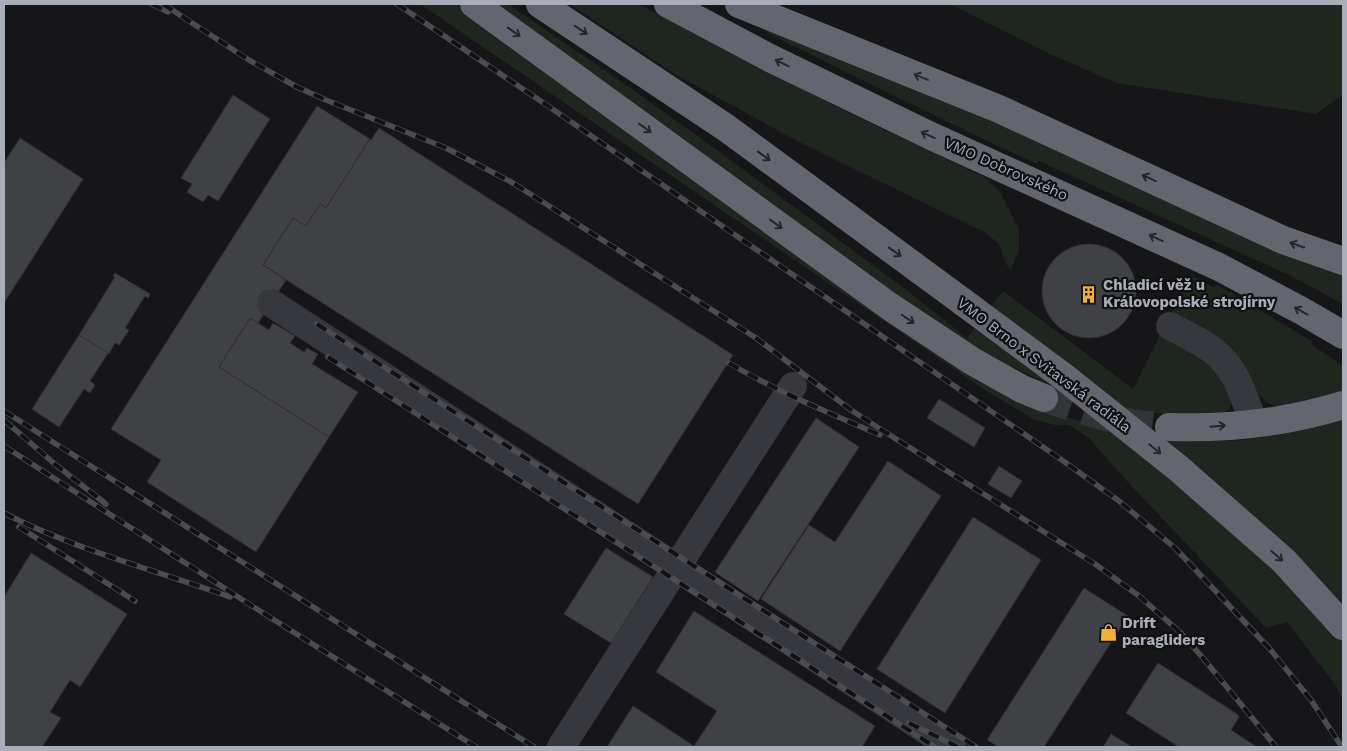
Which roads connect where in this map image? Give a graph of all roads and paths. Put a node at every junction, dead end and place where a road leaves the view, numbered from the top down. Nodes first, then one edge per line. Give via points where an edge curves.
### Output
1 (474, 4) edge
2 (540, 4) edge
3 (668, 4) edge
4 (739, 4) edge
5 (1343, 261) edge
6 (271, 303) dead end
7 (1170, 326) dead end
8 (1343, 335) edge
9 (793, 386) dead end
10 (1044, 398) tunnel mouth
11 (1343, 406) edge
12 (1254, 423) junction
13 (1169, 427) tunnel mouth
14 (677, 567) junction
15 (1343, 626) edge
16 (562, 747) edge
17 (952, 747) edge

1 -> 10 highway via 889,306 972,361
2 -> 15 highway, VMO Brno x Svitavská radiála, bridge via 725,127 1064,377 1178,468 1284,562
8 -> 3 highway, VMO Dobrovského via 1219,267 931,136 768,57
5 -> 4 highway via 1282,240 999,109
6 - 14 lane
7 - 12 lane via 1204,344 1228,365 1238,380
9 - 14 lane
11 - 12 highway
13 -> 12 highway
14 - 16 lane
14 - 17 lane

